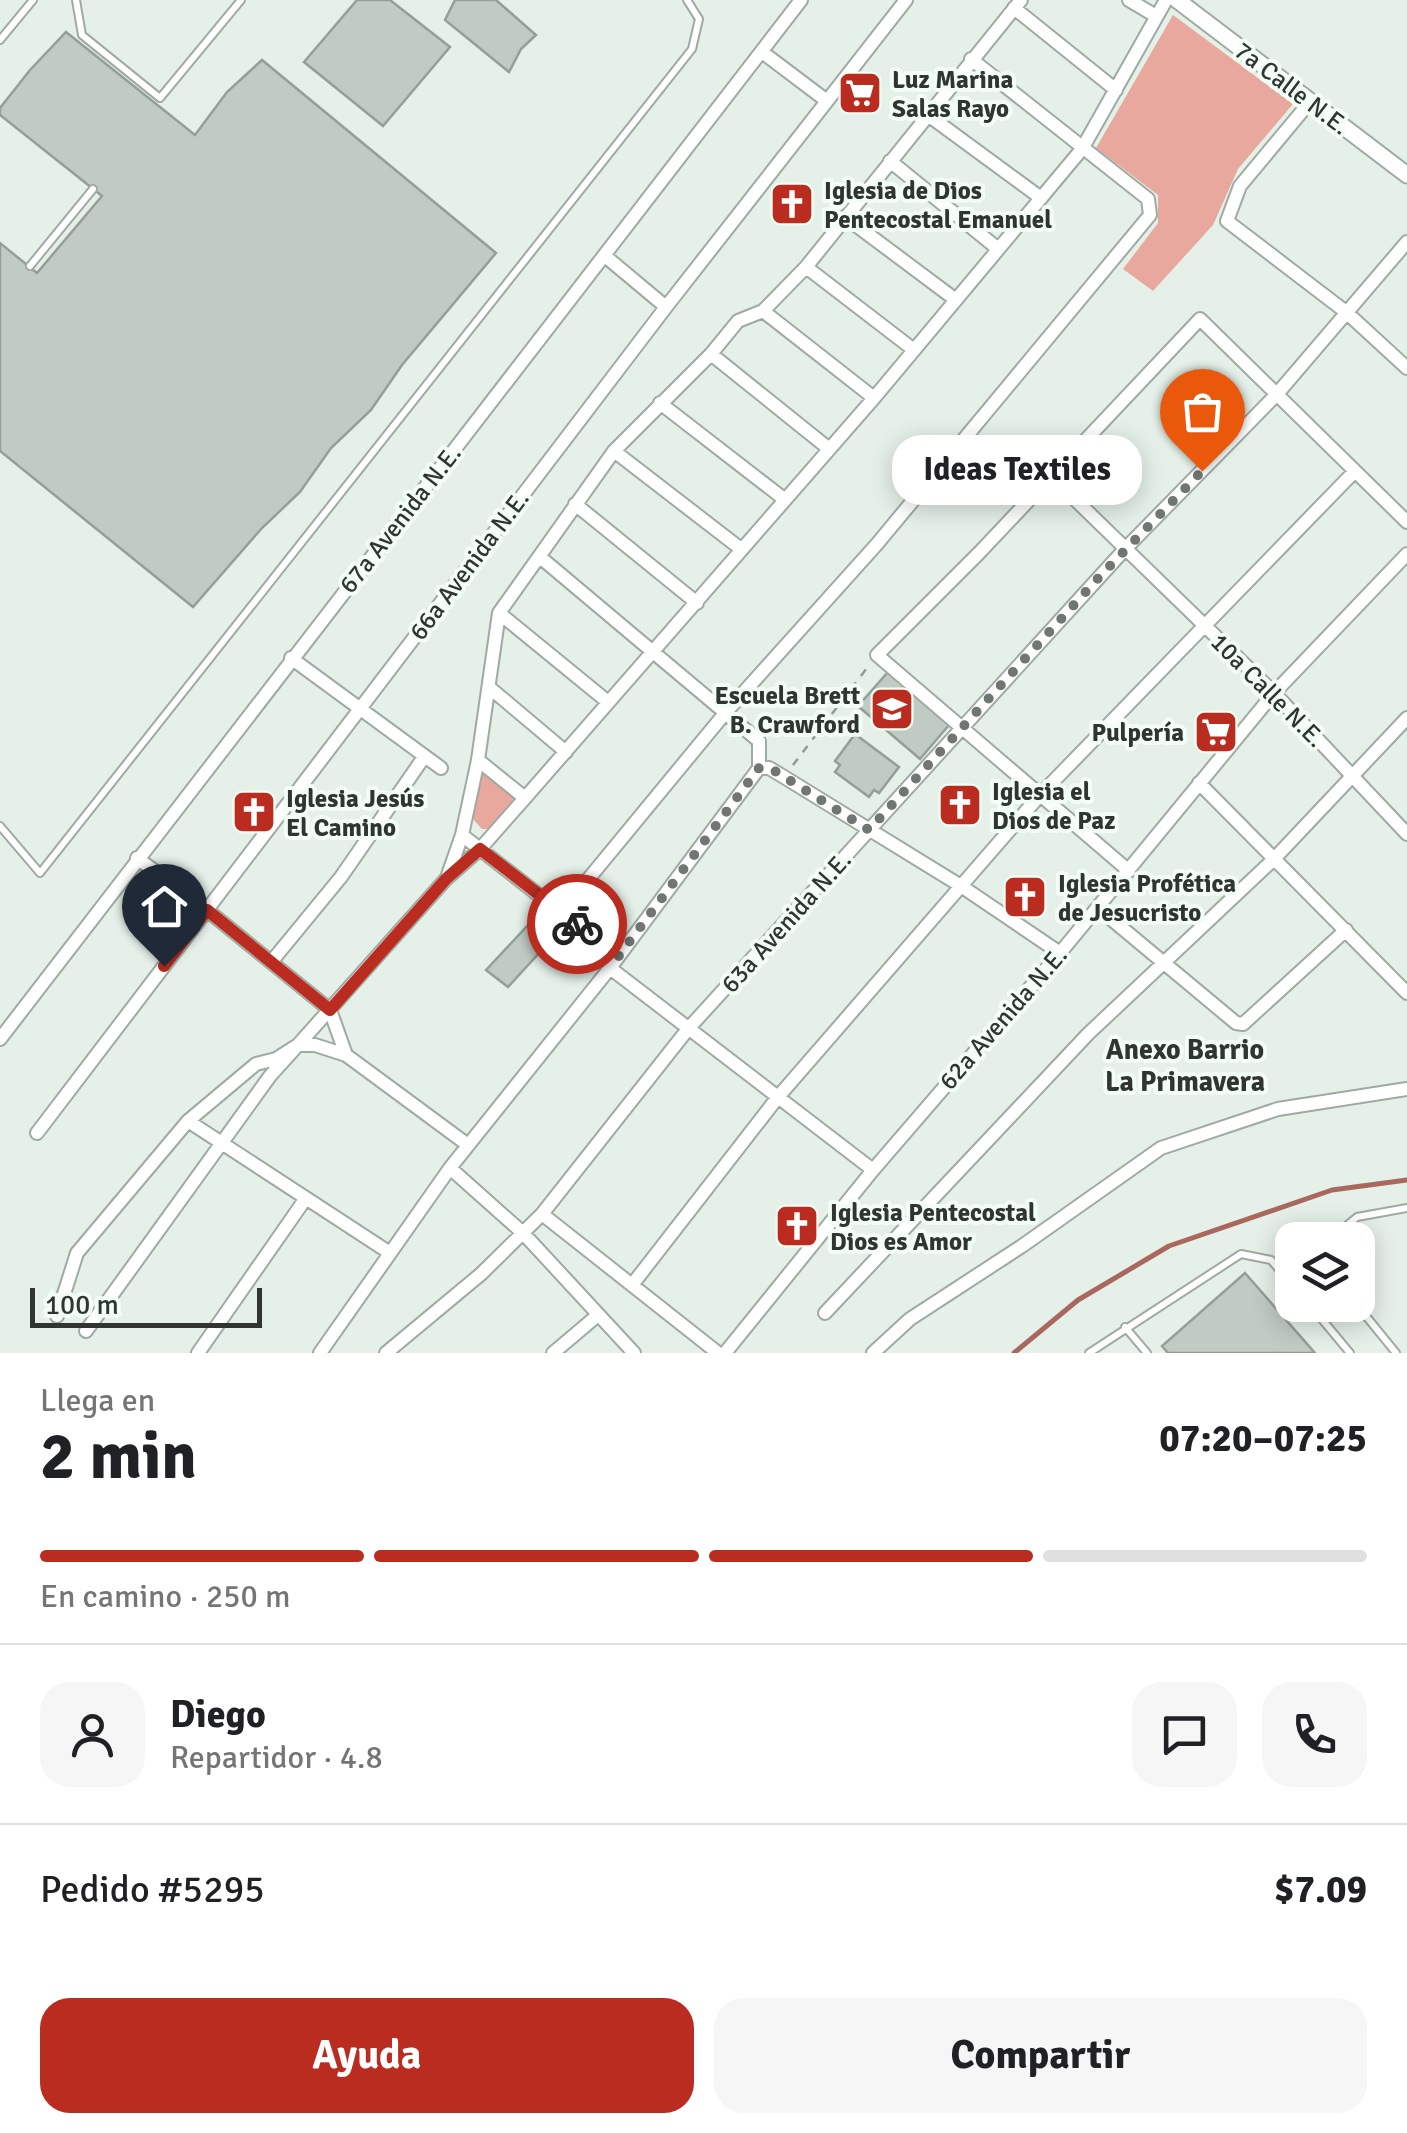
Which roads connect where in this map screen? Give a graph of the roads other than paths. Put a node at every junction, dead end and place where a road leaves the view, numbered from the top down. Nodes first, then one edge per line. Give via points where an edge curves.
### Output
1 (33, 0) edge
2 (76, 0) edge
3 (241, 0) edge
4 (687, 0) edge
5 (801, 0) edge
6 (906, 0) edge
7 (1130, 0) edge
8 (1166, 0) edge
9 (1177, 0) edge
10 (1018, 4) edge
11 (1156, 16) junction
12 (0, 40) edge
13 (762, 52) junction
14 (971, 59) junction
15 (1116, 90) junction
16 (827, 101) junction
17 (1309, 103) junction
18 (928, 115) junction
19 (1082, 149) junction
20 (890, 162) junction
21 (1407, 175) edge
22 (93, 189) dead end
23 (1040, 198) junction
24 (845, 217) junction
25 (1407, 242) edge
26 (997, 248) junction
27 (604, 256) junction
28 (30, 266) dead end
29 (806, 267) junction
30 (956, 300) junction
31 (666, 307) junction
32 (763, 311) junction
33 (1346, 312) junction
34 (914, 350) junction
35 (711, 354) junction
36 (1407, 368) edge
37 (1277, 394) junction
38 (874, 398) junction
39 (660, 403) junction
40 (828, 448) junction
41 (614, 451) junction
42 (1355, 471) junction
43 (1052, 476) junction
44 (784, 500) junction
45 (576, 504) junction
46 (1407, 522) edge
47 (1126, 548) junction
48 (741, 549) junction
49 (1407, 554) edge
50 (540, 556) junction
51 (697, 603) junction
52 (499, 612) junction
53 (1205, 626) junction
54 (652, 652) junction
55 (291, 658) junction
56 (490, 688) junction
57 (1274, 693) junction
58 (608, 702) junction
59 (359, 708) junction
60 (726, 712) junction
61 (1407, 718) edge
62 (960, 728) junction
63 (566, 752) junction
64 (424, 757) junction
65 (478, 760) junction
66 (440, 768) dead end
67 (759, 768) junction
68 (1353, 776) junction
69 (1198, 783) junction
70 (1040, 795) junction
71 (525, 798) junction
72 (0, 826) edge
73 (869, 830) junction
74 (1407, 834) edge
75 (462, 835) junction
76 (480, 849) junction
77 (137, 858) junction
78 (1274, 859) junction
79 (1129, 870) junction
80 (446, 879) junction
81 (960, 886) junction
82 (1098, 908) junction
83 (207, 910) junction
84 (562, 911) junction
85 (1346, 930) junction
86 (1060, 953) junction
87 (272, 961) junction
88 (1162, 962) junction
89 (614, 963) junction
90 (1407, 993) edge
91 (322, 1004) junction
92 (688, 1029) junction
93 (0, 1039) edge
94 (298, 1045) junction
95 (346, 1055) junction
96 (1407, 1089) edge
97 (778, 1097) junction
98 (188, 1121) junction
99 (37, 1134) dead end
100 (221, 1142) junction
101 (468, 1145) junction
102 (450, 1168) junction
103 (873, 1170) junction
104 (306, 1198) junction
105 (1407, 1208) edge
106 (542, 1214) junction
107 (1351, 1222) edge
108 (523, 1233) junction
109 (390, 1253) junction
110 (1275, 1264) edge
111 (632, 1285) junction
112 (825, 1312) dead end
113 (598, 1315) junction
114 (57, 1316) dead end
115 (1324, 1322) edge
116 (1371, 1322) edge
117 (1125, 1327) junction
118 (86, 1331) dead end
119 (198, 1353) edge
120 (320, 1353) edge
121 (386, 1353) edge
122 (552, 1353) edge
123 (634, 1353) edge
124 (722, 1353) edge
125 (873, 1353) edge
126 (1089, 1353) edge
127 (1147, 1353) edge
128 (1350, 1353) edge
129 (1396, 1353) edge

1 - 12 lane
2 - 3 lane via 82,35 158,100
4 - 72 lane via 699,19 692,49 40,873
5 - 13 street, 67a Avenida N.E.
6 - 16 street, 66a Avenida N.E.
7 - 11 street
8 - 11 street
9 - 17 street, 7a Calle N.E.
10 - 14 street
10 - 15 street
11 - 15 street
13 - 16 street
13 - 27 street, 67a Avenida N.E.
14 - 18 street
14 - 19 street
15 - 19 street
16 - 31 street, 66a Avenida N.E.
17 - 21 street, 7a Calle N.E.
17 - 33 street via 1240,186 1228,221
18 - 20 street
18 - 23 street
19 - 23 street
19 - 60 street via 1148,200 1150,215 877,544
20 - 24 street
20 - 26 street
22 - 28 lane
23 - 26 street
24 - 29 street
24 - 30 street
25 - 33 street, 63a Avenida N.E.
26 - 30 street
27 - 31 street
27 - 55 street, 67a Avenida N.E.
29 - 32 street
29 - 34 street
30 - 34 street
31 - 59 street, 66a Avenida N.E.
32 - 35 street via 738,322
32 - 38 street
33 - 36 street
33 - 37 street, 63a Avenida N.E.
34 - 38 street
35 - 39 street
35 - 40 street
37 - 42 street
37 - 43 street via 1200,319
37 - 47 street, 63a Avenida N.E.
38 - 40 street
39 - 41 street
39 - 44 street
40 - 44 street
41 - 45 street
41 - 48 street
42 - 46 street
42 - 53 street
43 - 47 street, 10a Calle N.E.
43 - 62 street via 877,655
44 - 48 street
45 - 50 street
45 - 51 street
47 - 53 street, 10a Calle N.E.
47 - 62 street, 63a Avenida N.E.
48 - 51 street
49 - 57 street, 62a Avenida N.E.
50 - 52 street
50 - 54 street
51 - 54 street
52 - 56 street
52 - 58 street
53 - 57 street, 10a Calle N.E.
53 - 70 street
54 - 58 street
54 - 60 street
55 - 59 street
55 - 77 street, 67a Avenida N.E.
56 - 63 street
56 - 65 street
57 - 68 street, 10a Calle N.E.
57 - 69 street, 62a Avenida N.E.
58 - 63 street
59 - 64 street
59 - 83 street, 66a Avenida N.E.
60 - 67 street via 759,741
60 - 84 street
61 - 68 street
62 - 70 street
62 - 73 street, 63a Avenida N.E.
63 - 71 street
64 - 66 street
64 - 87 street via 341,877
65 - 71 street
65 - 75 street
67 - 73 street via 770,768
67 - 89 street
68 - 74 street, 10a Calle N.E.
68 - 78 street
69 - 78 street
69 - 79 street, 62a Avenida N.E.
70 - 79 street
70 - 81 street
71 - 76 street
73 - 81 street
73 - 92 street, 63a Avenida N.E.
75 - 76 street
75 - 80 street
76 - 80 street
76 - 84 street
77 - 83 street
77 - 93 street, 67a Avenida N.E.
78 - 85 street
78 - 88 street
79 - 82 street, 62a Avenida N.E.
80 - 91 street
81 - 86 street
81 - 97 street
82 - 86 street, 62a Avenida N.E.
82 - 88 street
83 - 87 street
83 - 99 street, 66a Avenida N.E.
84 - 89 street
85 - 88 street via 1243,1024
85 - 90 street
86 - 103 street, 62a Avenida N.E.
87 - 91 street
88 - 112 street
89 - 92 street
89 - 101 street
91 - 94 street
91 - 95 street
92 - 97 street
92 - 106 street, 63a Avenida N.E.
94 - 95 street
94 - 98 street via 256,1064
94 - 100 street
95 - 101 street
96 - 125 street via 1278,1109 1161,1148 910,1318
97 - 103 street
97 - 111 street
98 - 100 street
98 - 114 street via 77,1253
100 - 104 street
100 - 118 street
101 - 102 street
102 - 108 street
102 - 109 street
103 - 124 street, 62a Avenida N.E.
104 - 109 street
104 - 119 street
105 - 107 lane
106 - 108 street, 63a Avenida N.E.
106 - 111 street
108 - 113 street
108 - 121 street, 63a Avenida N.E.
109 - 120 street
110 - 117 lane via 1242,1254
111 - 124 street
113 - 122 street
113 - 123 street
115 - 128 lane
116 - 129 lane
117 - 126 lane
117 - 127 lane

